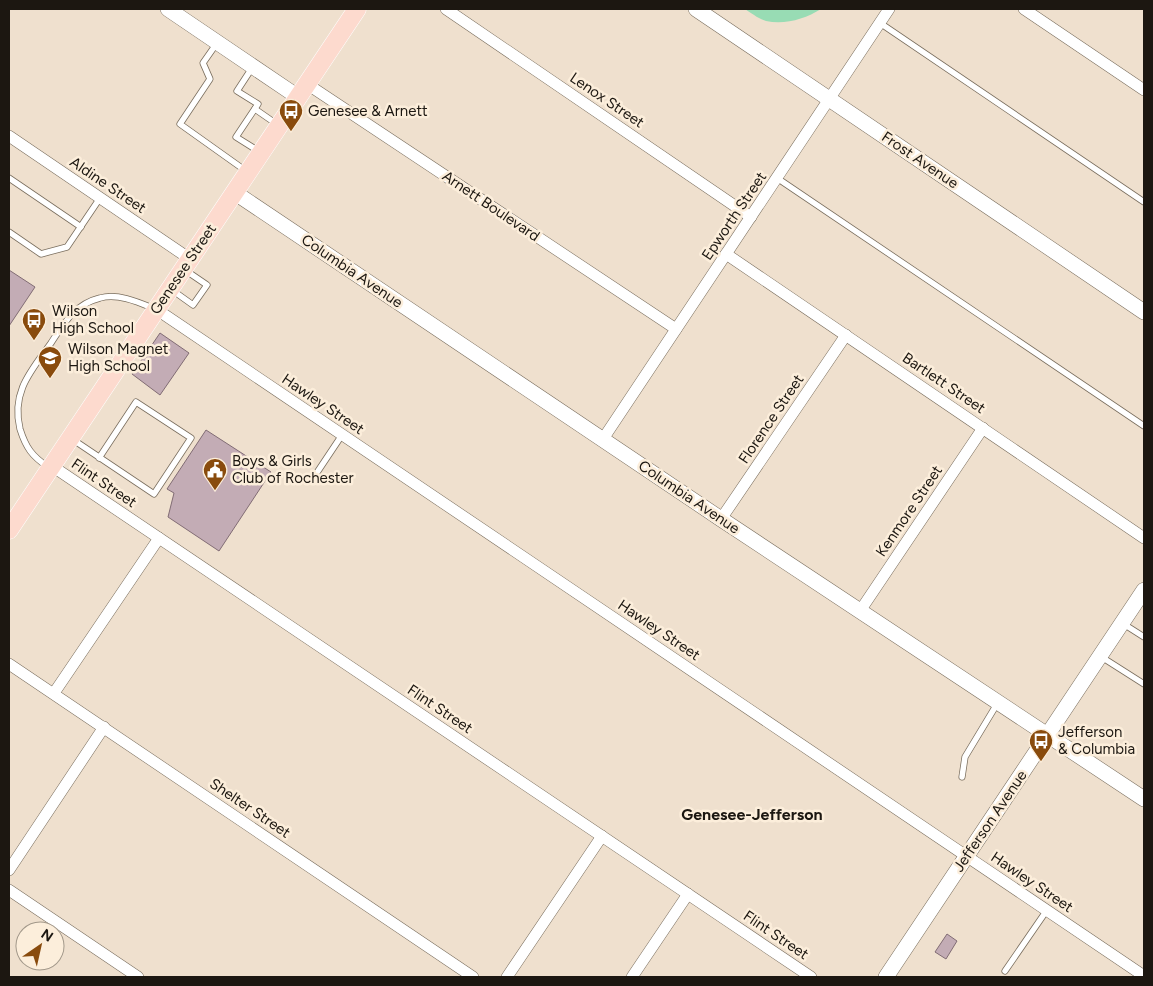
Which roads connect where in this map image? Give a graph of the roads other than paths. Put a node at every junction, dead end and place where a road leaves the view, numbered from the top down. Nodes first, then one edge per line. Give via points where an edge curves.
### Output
1 (168, 9) edge
2 (357, 9) edge
3 (446, 9) edge
4 (696, 9) edge
5 (889, 9) edge
6 (1024, 9) edge
7 (880, 23) junction
8 (217, 42) junction
9 (253, 67) junction
10 (302, 90) junction
11 (1144, 90) edge
12 (829, 99) junction
13 (255, 109) junction
14 (279, 126) junction
15 (9, 136) edge
16 (261, 153) junction
17 (248, 172) junction
18 (9, 178) edge
19 (777, 178) junction
20 (234, 192) junction
21 (100, 198) junction
22 (1144, 202) edge
23 (751, 217) junction
24 (81, 226) junction
25 (9, 232) edge
26 (726, 254) junction
27 (187, 264) junction
28 (170, 289) junction
29 (156, 309) junction
30 (1144, 312) edge
31 (676, 329) junction
32 (846, 335) junction
33 (1144, 426) edge
34 (982, 428) junction
35 (342, 434) junction
36 (70, 438) junction
37 (603, 439) junction
38 (99, 458) junction
39 (51, 467) junction
40 (312, 480) dead end
41 (721, 519) junction
42 (9, 530) edge
43 (159, 538) junction
44 (1144, 538) edge
45 (1144, 590) edge
46 (860, 611) junction
47 (1122, 623) junction
48 (1144, 637) edge
49 (1100, 656) junction
50 (9, 664) edge
51 (1144, 684) edge
52 (54, 694) junction
53 (998, 702) junction
54 (104, 727) junction
55 (1048, 735) junction
56 (962, 777) dead end
57 (1144, 799) edge
58 (602, 836) junction
59 (967, 856) junction
60 (9, 870) edge
61 (9, 890) edge
62 (688, 894) junction
63 (1047, 910) junction
64 (1005, 971) dead end
65 (1144, 976) edge
66 (138, 977) edge
67 (473, 977) edge
68 (507, 977) edge
69 (632, 977) edge
70 (811, 977) edge
71 (886, 977) edge

1 - 8 street, Arnett Boulevard
2 - 10 main road, Genesee Street
3 - 23 street, Lenox Street
4 - 12 street, Frost Avenue
5 - 7 street, Epworth Street
6 - 11 street
7 - 12 street, Epworth Street
7 - 22 lane
8 - 9 street, Arnett Boulevard
8 - 17 lane via 203,63 210,79 180,124
9 - 10 street, Arnett Boulevard
9 - 13 lane via 238,91 258,104
10 - 14 main road, Genesee Street
10 - 31 street, Arnett Boulevard
12 - 19 street, Epworth Street
12 - 30 street, Frost Avenue
13 - 14 lane
13 - 16 lane via 236,137
14 - 16 main road, Genesee Street
15 - 21 street, Aldine Street
16 - 17 main road, Genesee Street
17 - 20 main road, Genesee Street
18 - 24 lane
19 - 23 street, Epworth Street
19 - 33 lane
20 - 27 main road, Genesee Street
20 - 37 street, Columbia Avenue
21 - 24 lane
21 - 27 street, Aldine Street
23 - 26 street, Epworth Street
24 - 25 lane via 67,247 41,254
26 - 31 street, Epworth Street
26 - 32 street, Bartlett Street
27 - 28 main road, Genesee Street
27 - 28 lane via 207,285 193,305
28 - 29 main road, Genesee Street
29 - 35 street, Hawley Street
29 - 36 main road, Genesee Street
29 - 39 lane via 122,297 100,297 84,304 72,312 37,363 17,402 18,422 24,443 35,458
31 - 37 street, Epworth Street
32 - 34 street, Bartlett Street
32 - 41 street, Florence Street
34 - 44 street, Bartlett Street
34 - 46 street, Kenmore Street
35 - 40 lane
35 - 59 street, Hawley Street
36 - 38 lane
36 - 39 main road, Genesee Street
37 - 41 street, Columbia Avenue
38 - 38 lane via 154,494 190,438 136,402
39 - 42 main road, Genesee Street
39 - 43 street, Flint Street
41 - 46 street, Columbia Avenue
43 - 52 street
43 - 58 street, Flint Street
45 - 47 street, Jefferson Avenue
46 - 53 street, Columbia Avenue
47 - 48 lane
47 - 49 street, Jefferson Avenue
49 - 51 lane
49 - 55 street, Jefferson Avenue
50 - 52 street, Shelter Street
52 - 54 street, Shelter Street
53 - 55 street, Columbia Avenue
53 - 56 lane via 965,757
54 - 60 street
54 - 67 street, Shelter Street
55 - 57 street, Columbia Avenue
55 - 59 street, Jefferson Avenue
58 - 62 street, Flint Street
58 - 68 street
59 - 63 street, Hawley Street
59 - 71 street, Jefferson Avenue
61 - 66 street
62 - 69 street
62 - 70 street, Flint Street
63 - 64 lane
63 - 65 street, Hawley Street

